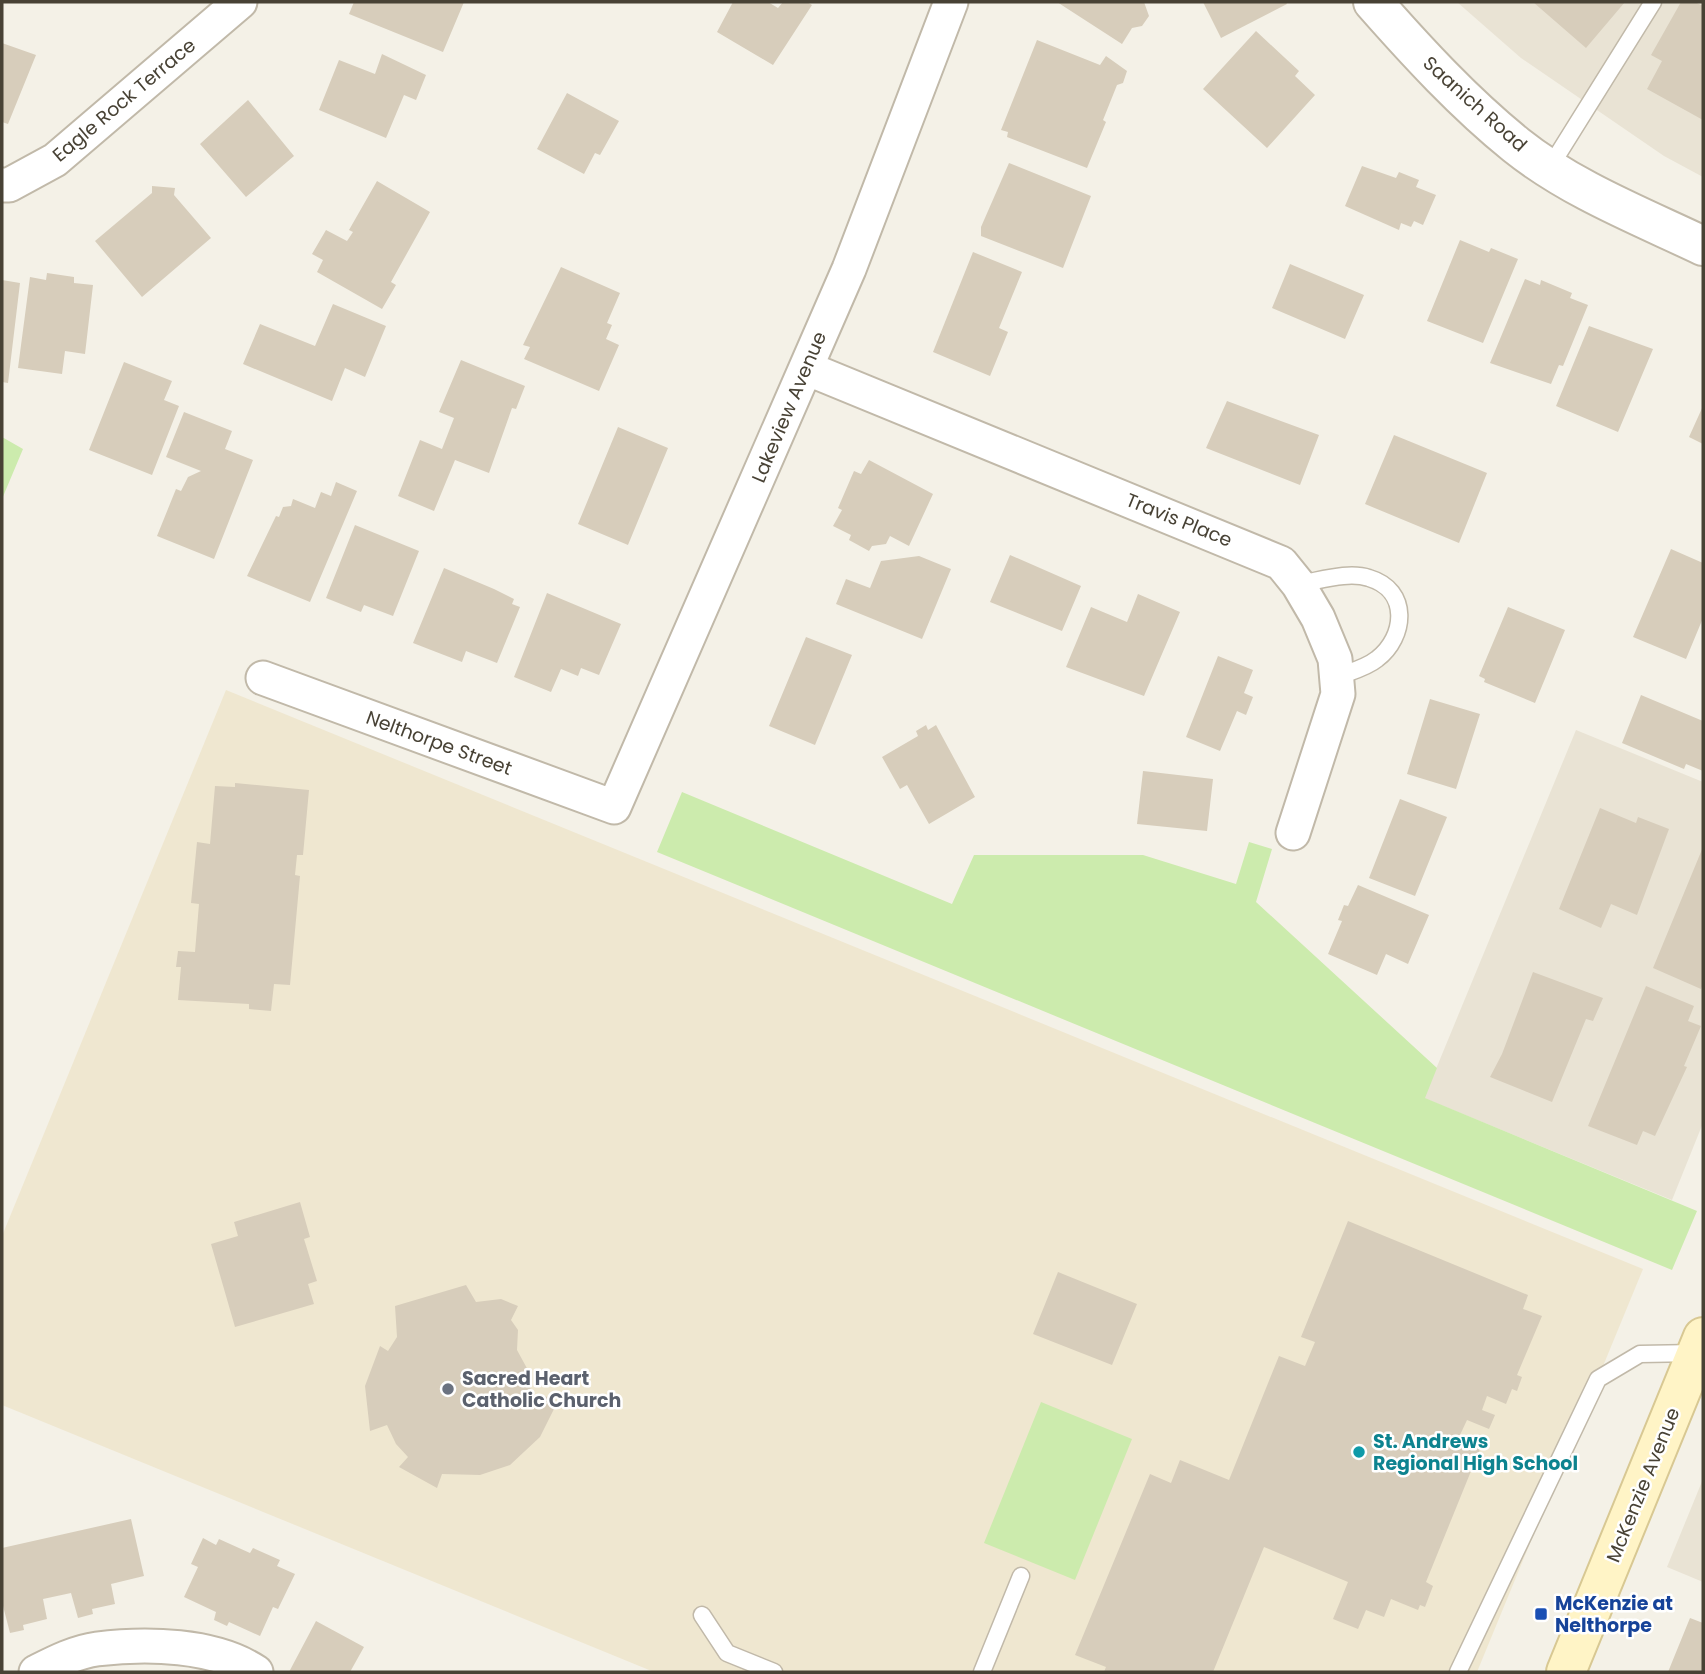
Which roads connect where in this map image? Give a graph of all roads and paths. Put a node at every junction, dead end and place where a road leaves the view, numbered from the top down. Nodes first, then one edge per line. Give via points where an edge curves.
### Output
1 (240, 2) edge
2 (951, 2) edge
3 (1373, 2) edge
4 (1653, 2) edge
5 (1550, 167) junction
6 (2, 185) edge
7 (1703, 246) edge
8 (806, 369) junction
9 (1298, 584) junction
10 (1337, 677) junction
11 (263, 678) dead end
12 (614, 807) joint
13 (1293, 833) dead end
14 (1700, 1345) edge
15 (1021, 1576) dead end
16 (702, 1615) dead end
17 (36, 1672) edge
18 (256, 1672) edge
19 (774, 1672) edge
20 (982, 1672) edge
21 (1458, 1672) edge
22 (1566, 1672) edge

1 - 6 street, Eagle Rock Terrace via 55,160
2 - 8 street, Lakeview Avenue
3 - 5 street, Saanich Road via 1489,120
4 - 5 lane
5 - 7 street, Saanich Road via 1598,197
8 - 9 street, Travis Place via 1252,550 1281,563
8 - 12 street, Lakeview Avenue
9 - 10 street, Travis Place via 1318,618 1335,659
9 - 10 lane via 1368,577 1394,595 1401,610 1390,648 1374,662
10 - 13 street, Travis Place via 1338,694
11 - 12 street, Nelthorpe Street
14 - 21 lane via 1640,1354 1598,1378
14 - 22 main road, McKenzie Avenue
15 - 20 lane
16 - 19 lane via 727,1653
17 - 18 street via 94,1649 141,1648 217,1655

